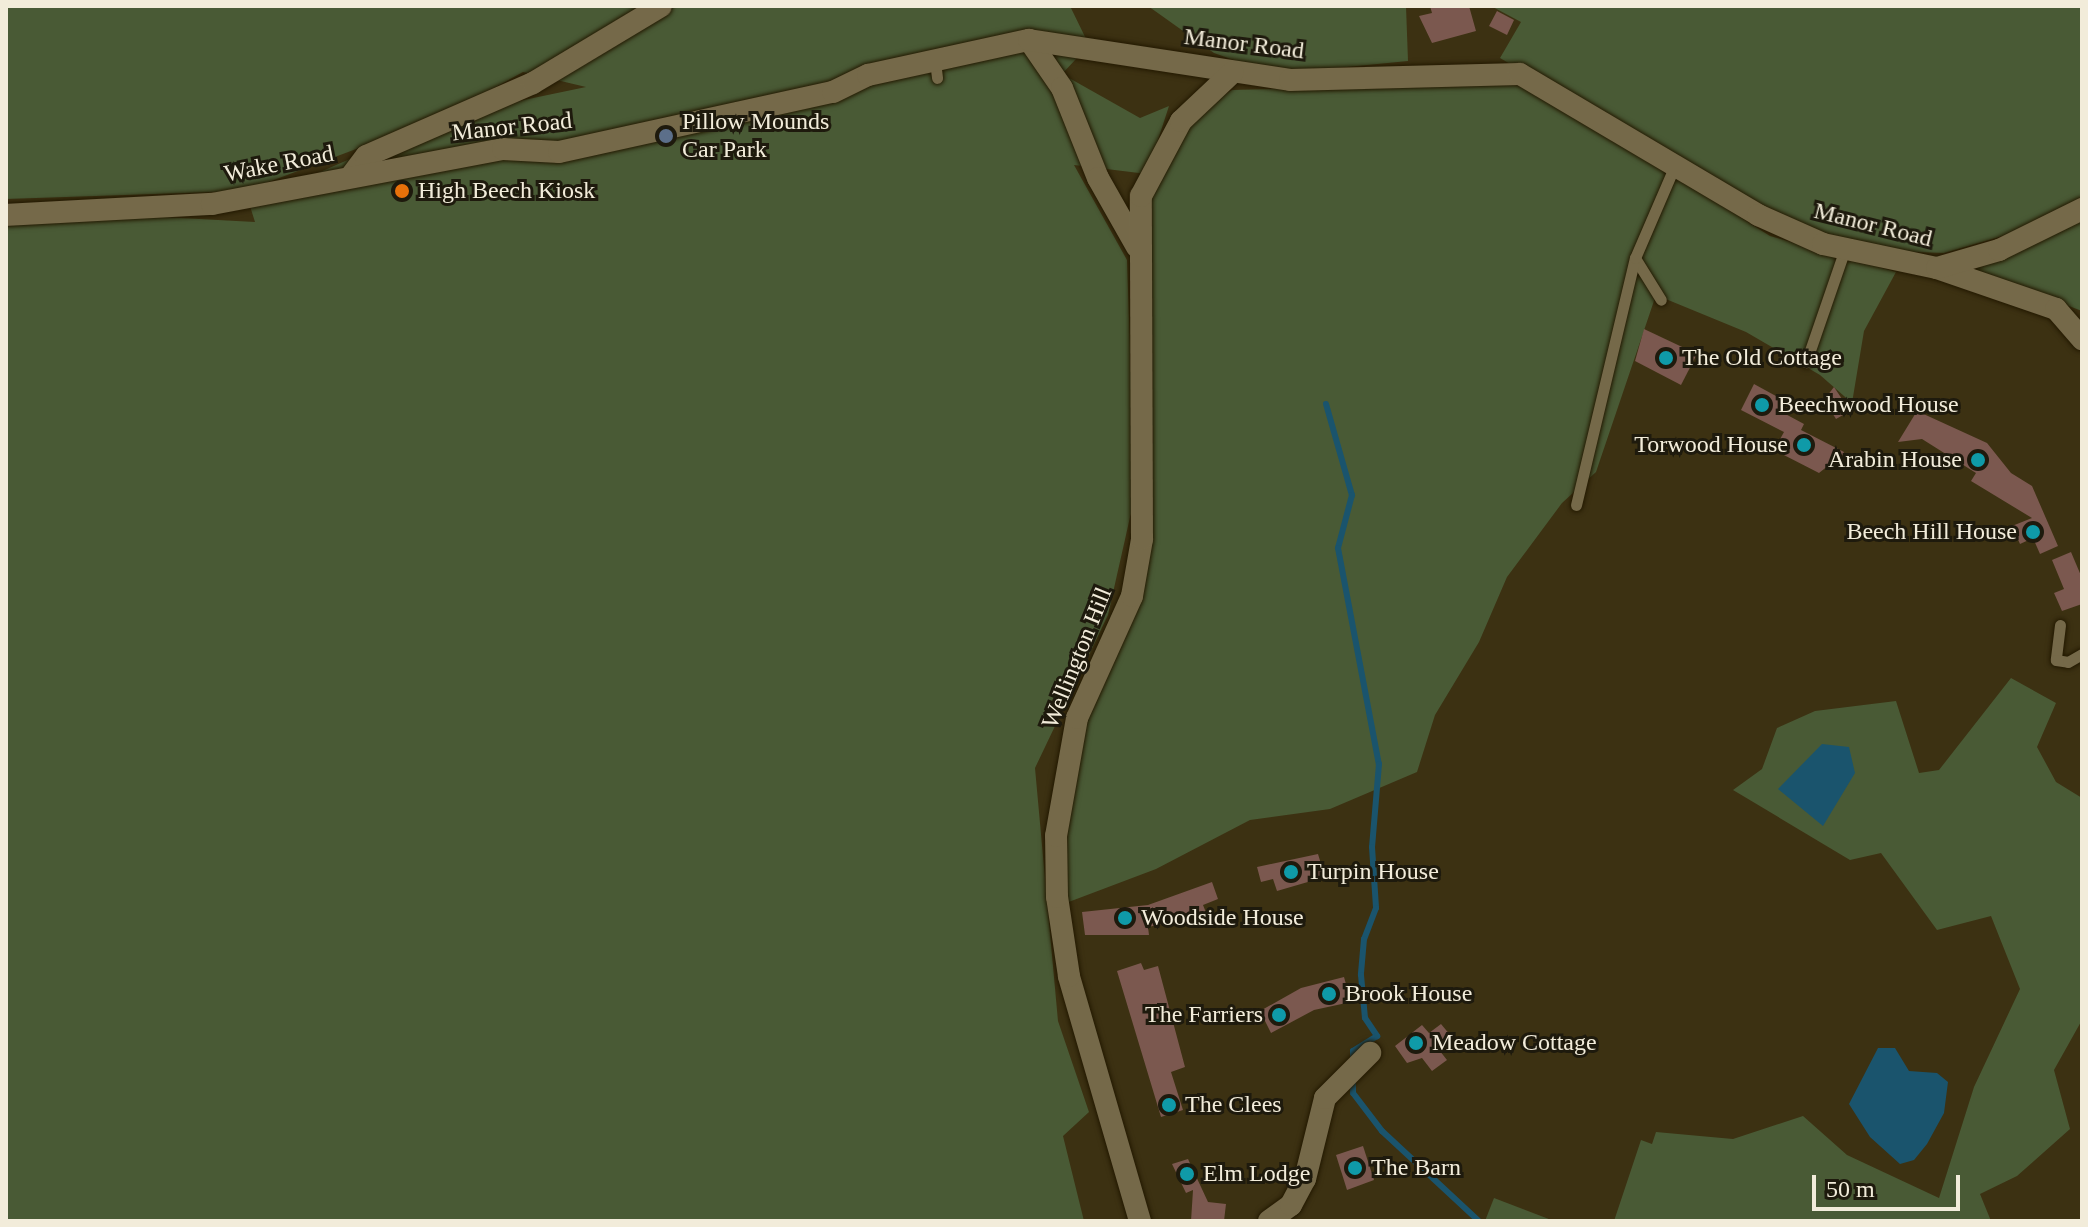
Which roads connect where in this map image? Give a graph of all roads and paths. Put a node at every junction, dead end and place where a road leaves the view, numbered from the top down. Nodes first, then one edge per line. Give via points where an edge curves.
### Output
1 (661, 6) edge
2 (1029, 40) junction
3 (1233, 72) junction
4 (1675, 165) junction
5 (351, 176) junction
6 (2082, 209) edge
7 (6, 215) edge
8 (1137, 247) junction
9 (1845, 249) junction
10 (1635, 258) junction
11 (1937, 268) junction
12 (1661, 300) dead end
13 (2056, 309) junction
14 (2082, 317) edge
15 (2082, 339) edge
16 (1806, 362) dead end
17 (1576, 505) dead end
18 (2060, 625) dead end
19 (2082, 654) edge
20 (1370, 1053) dead end
21 (1296, 1213) edge
22 (1140, 1221) edge
23 (1269, 1221) edge

1 - 5 street, Wake Road via 533,83 366,156
2 - 3 street, Manor Road
2 - 5 street, Manor Road via 936,69 868,75 833,92 559,152 503,149
2 - 8 street, Wellington Hill via 1062,88 1098,178
3 - 4 street, Manor Road via 1290,80 1520,74
3 - 8 street, Wellington Hill via 1164,144 1141,196
4 - 9 street, Manor Road via 1758,215
4 - 10 lane
5 - 7 street, Wake Road via 212,204
6 - 11 street via 1999,250
8 - 22 street, Wellington Hill via 1142,269 1142,539 1132,596 1077,718 1065,763 1056,851 1069,976
9 - 11 street, Manor Road
9 - 16 lane
10 - 12 lane
10 - 17 lane
11 - 13 street, Manor Road
13 - 14 street, Manor Road
13 - 15 street
18 - 19 lane via 2056,660 2068,662
20 - 21 street via 1325,1098
21 - 23 street

